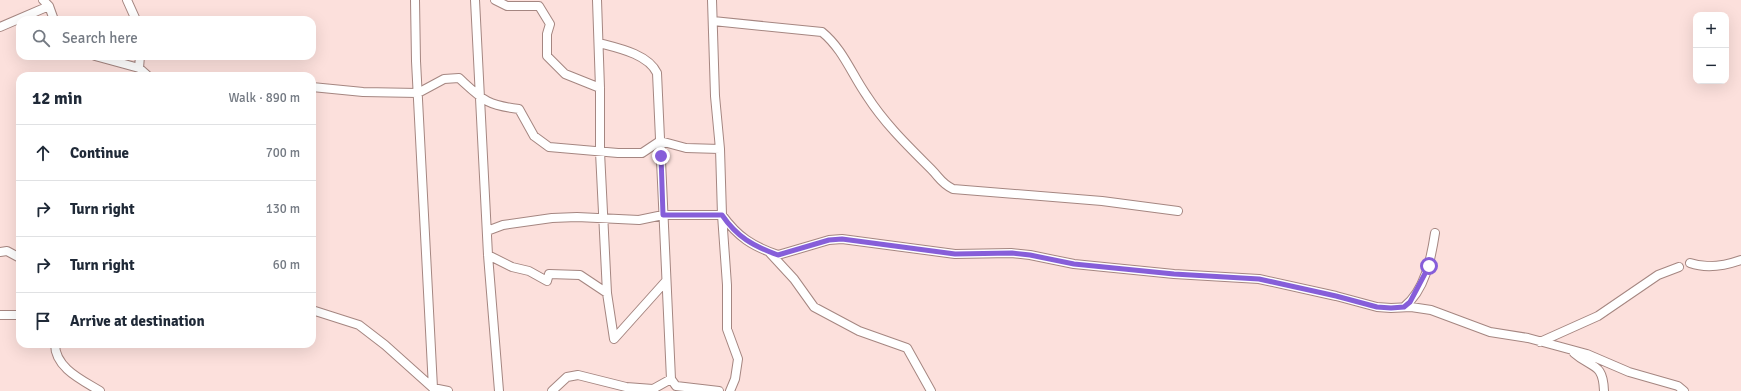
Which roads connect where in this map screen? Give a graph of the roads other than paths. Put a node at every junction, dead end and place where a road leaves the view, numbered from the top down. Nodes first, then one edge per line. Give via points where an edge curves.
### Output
1 (127, 0) edge
2 (416, 0) edge
3 (474, 0) edge
4 (495, 0) edge
5 (597, 0) edge
6 (712, 0) edge
7 (46, 3) edge
8 (21, 16) edge
9 (52, 16) edge
10 (134, 16) edge
11 (16, 19) edge
12 (713, 21) junction
13 (0, 27) edge
14 (599, 43) junction
15 (110, 60) edge
16 (140, 60) edge
17 (139, 68) junction
18 (144, 72) edge
19 (316, 87) edge
20 (600, 88) junction
21 (418, 93) junction
22 (480, 97) junction
23 (660, 141) junction
24 (720, 149) junction
25 (600, 152) junction
26 (1178, 211) dead end
27 (663, 215) junction
28 (722, 215) junction
29 (603, 218) junction
30 (487, 231) junction
31 (1434, 233) dead end
32 (0, 245) edge
33 (768, 251) junction
34 (4, 252) edge
35 (488, 255) junction
36 (16, 256) edge
37 (1741, 260) edge
38 (1690, 263) dead end
39 (1679, 267) dead end
40 (666, 280) junction
41 (607, 293) junction
42 (1404, 307) junction
43 (316, 311) edge
44 (0, 315) edge
45 (16, 315) edge
46 (1540, 342) junction
47 (55, 348) edge
48 (1574, 352) junction
49 (671, 379) junction
50 (433, 388) junction
51 (501, 390) edge
52 (100, 391) edge
53 (448, 391) edge
54 (552, 391) edge
55 (719, 391) edge
56 (730, 391) edge
57 (931, 391) edge
58 (1604, 391) edge
59 (1684, 391) edge

1 - 10 street
2 - 21 street
3 - 22 street
4 - 20 street via 507,6 539,6 550,24 547,34 547,56 565,74
5 - 14 street
6 - 12 street
7 - 8 street
7 - 9 street
11 - 13 street
12 - 24 street via 715,96
12 - 26 street via 822,32 833,41 867,97 900,138 943,184 953,189 1102,201
14 - 20 street
14 - 23 street via 635,55 653,66 658,81
15 - 17 street
16 - 17 street
17 - 18 street
19 - 21 street via 363,92
20 - 25 street
21 - 22 street via 444,79 459,78
21 - 50 street
22 - 25 street via 496,106 519,109 534,136 549,147
22 - 30 street
23 - 24 street via 686,148
23 - 25 street via 642,153
23 - 27 street
24 - 28 street
25 - 29 street
27 - 28 street
27 - 29 street via 639,220
27 - 40 street
28 - 33 street via 733,231
28 - 56 street via 727,329 738,359
29 - 30 street via 524,221
29 - 41 street
30 - 35 street
31 - 42 street via 1426,274
32 - 34 street
33 - 42 street via 778,255 829,240 842,239 955,254 1012,253 1074,264 1259,279 1377,307
33 - 57 street via 794,279 814,307 858,331 907,348
34 - 36 street
35 - 41 street via 512,267 529,270 547,281 549,274 580,275
35 - 51 street
37 - 38 street via 1725,266 1699,266
39 - 46 street via 1658,275 1598,316
40 - 41 street via 614,339
40 - 49 street
42 - 46 street via 1431,310 1490,332
43 - 50 street via 359,325
44 - 45 street
46 - 48 street
47 - 52 street via 63,366
48 - 58 street via 1598,368 1604,381
48 - 59 street via 1678,386
49 - 54 street via 653,389 626,387 578,375 567,377
49 - 55 street via 676,386
50 - 53 street

